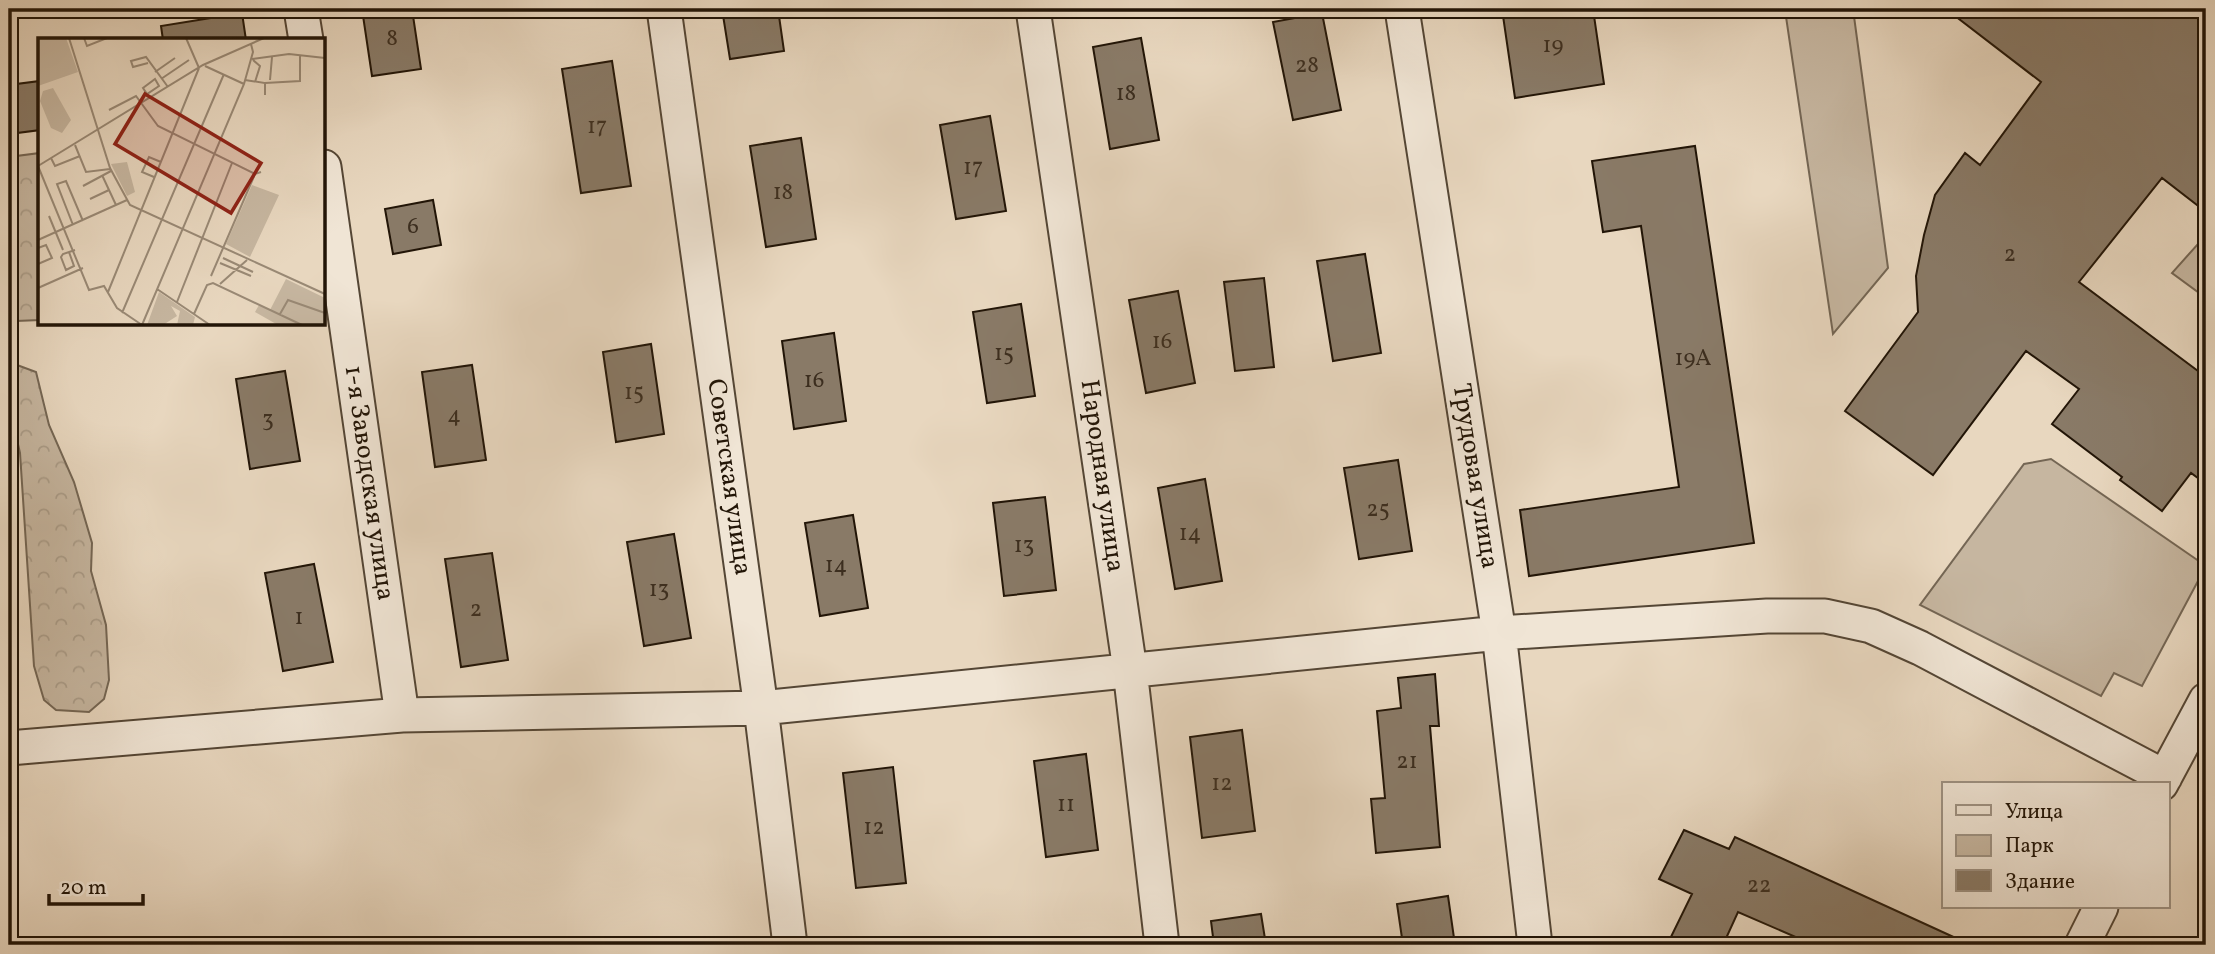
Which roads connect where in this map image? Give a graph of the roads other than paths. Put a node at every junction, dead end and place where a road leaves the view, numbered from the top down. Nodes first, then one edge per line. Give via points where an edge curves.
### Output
1 (301, 9) edge
2 (664, 9) edge
3 (1033, 9) edge
4 (1402, 9) edge
5 (306, 38) edge
6 (326, 181) edge
7 (1499, 633) junction
8 (1130, 670) junction
9 (2206, 700) edge
10 (761, 708) junction
11 (402, 715) junction
12 (9, 748) edge
13 (2163, 781) edge
14 (2100, 908) edge
15 (790, 945) edge
16 (1163, 945) edge
17 (1535, 945) edge
18 (2082, 945) edge

1 - 5 street
2 - 10 street, Советская улица
3 - 8 street, Народная улица
4 - 7 street, Трудовая улица
6 - 11 street, 1-я Заводская улица
7 - 8 street
7 - 13 street via 1767,616 1825,617 1871,626 1920,648
7 - 17 street, Трудовая улица
8 - 10 street
8 - 16 street, Народная улица
9 - 13 street
10 - 11 street
10 - 15 street, Советская улица
11 - 12 street
14 - 18 street

